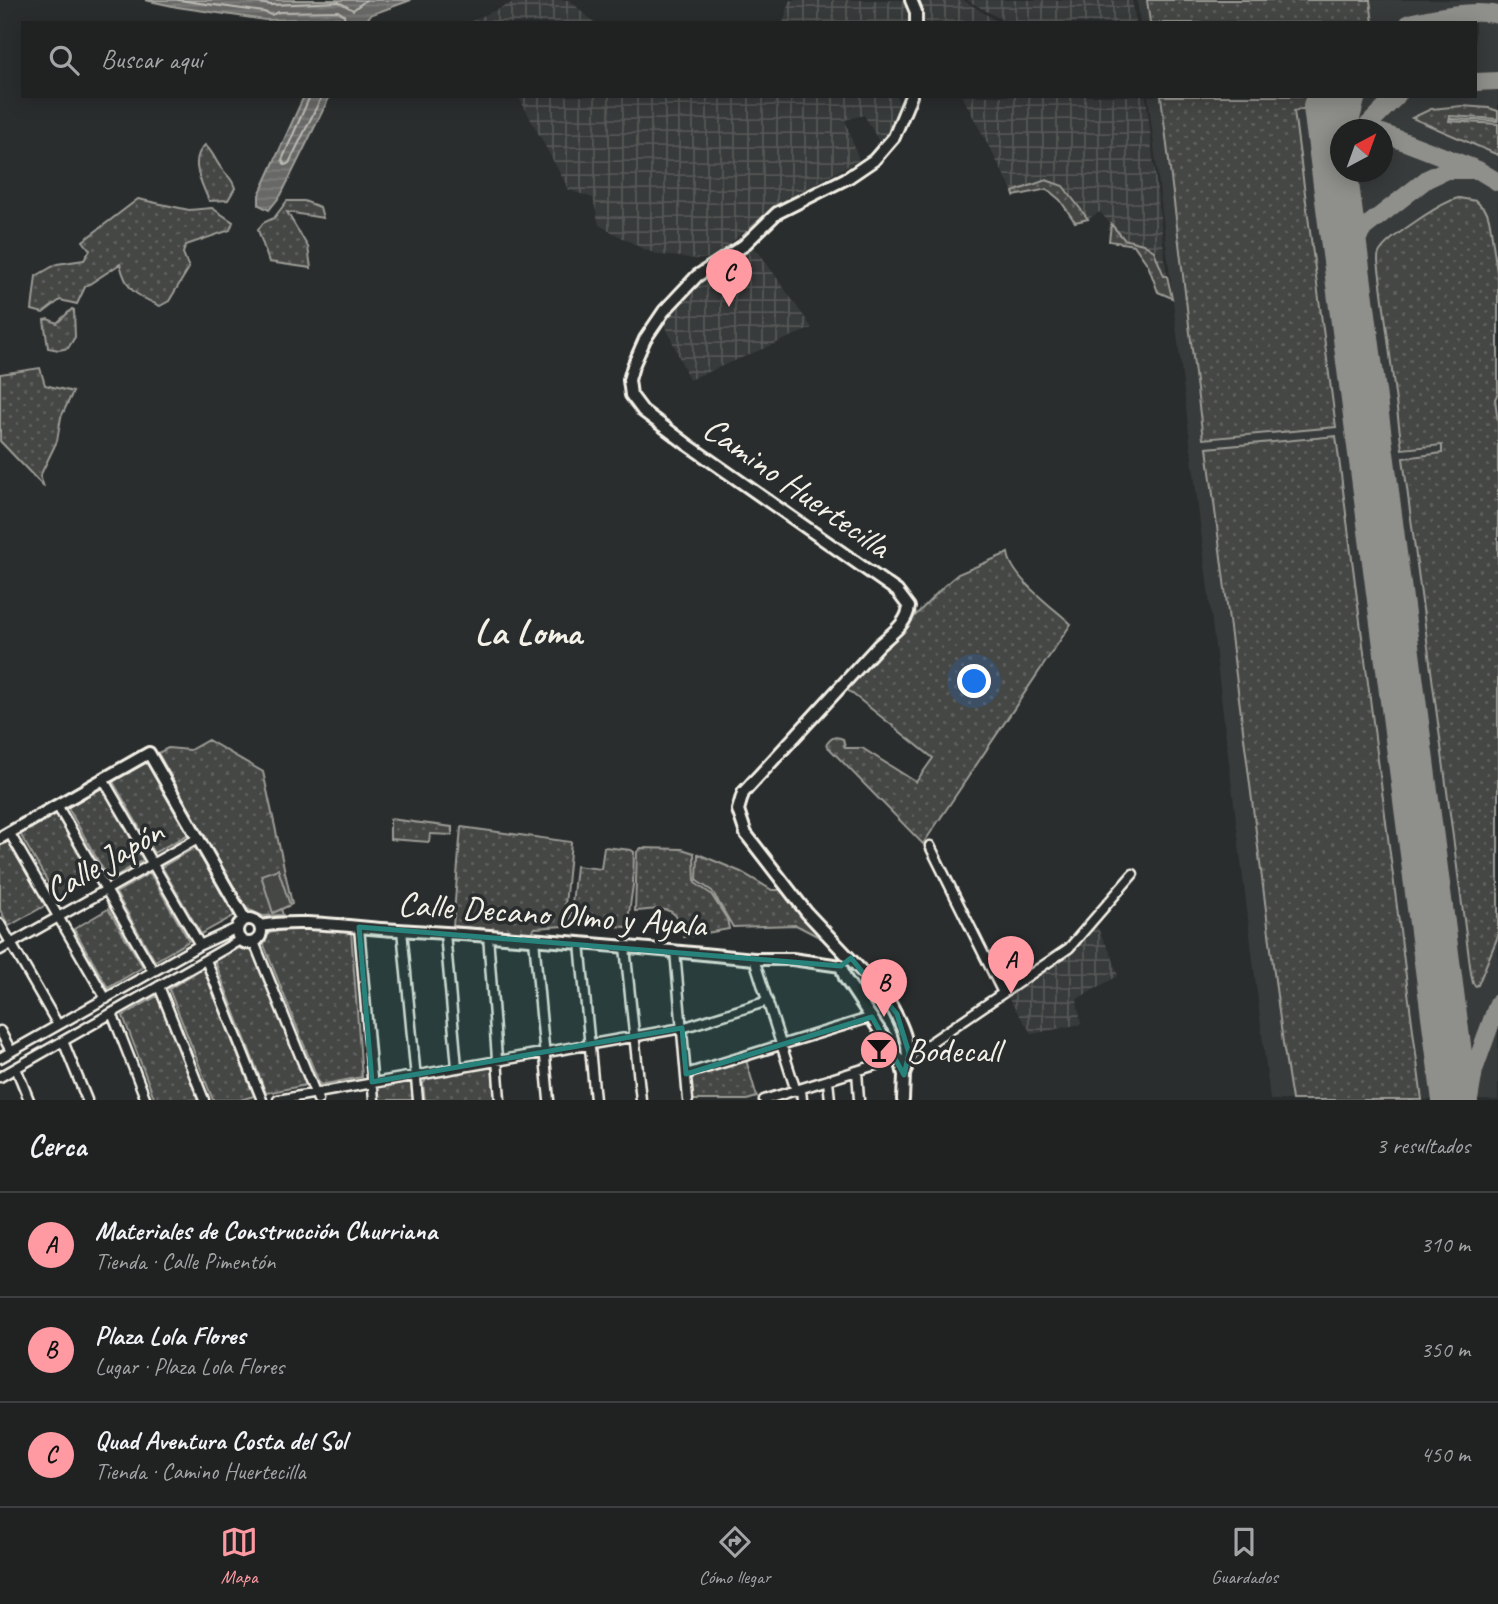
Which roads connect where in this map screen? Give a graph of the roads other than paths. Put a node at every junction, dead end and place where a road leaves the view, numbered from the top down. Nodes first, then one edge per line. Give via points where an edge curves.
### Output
1 (911, 0) edge
2 (916, 21) edge
3 (910, 98) edge
4 (103, 779) junction
5 (57, 805) junction
6 (5, 835) edge
7 (198, 838) junction
8 (930, 846) dead end
9 (152, 864) junction
10 (1133, 874) dead end
11 (106, 890) junction
12 (58, 917) junction
13 (241, 924) junction
14 (0, 925) edge
15 (260, 926) junction
16 (359, 927) junction
17 (402, 930) junction
18 (445, 933) junction
19 (488, 936) junction
20 (534, 939) junction
21 (240, 940) junction
22 (254, 942) junction
23 (580, 943) junction
24 (11, 944) junction
25 (200, 945) junction
26 (625, 947) junction
27 (0, 950) edge
28 (676, 951) junction
29 (850, 958) junction
30 (754, 959) junction
31 (206, 960) junction
32 (841, 966) junction
33 (153, 971) junction
34 (159, 986) junction
35 (1003, 993) junction
36 (106, 999) junction
37 (768, 1001) junction
38 (112, 1013) junction
39 (872, 1017) junction
40 (58, 1025) junction
41 (682, 1028) junction
42 (0, 1031) edge
43 (635, 1037) junction
44 (63, 1041) junction
45 (589, 1044) junction
46 (781, 1045) junction
47 (12, 1051) junction
48 (544, 1052) junction
49 (904, 1056) junction
50 (0, 1058) edge
51 (498, 1060) junction
52 (457, 1067) junction
53 (16, 1068) junction
54 (857, 1072) junction
55 (414, 1074) junction
56 (686, 1074) junction
57 (0, 1077) edge
58 (828, 1081) junction
59 (372, 1082) junction
60 (798, 1090) junction
61 (316, 1096) edge
62 (29, 1100) edge
63 (87, 1100) edge
64 (146, 1100) edge
65 (204, 1100) edge
66 (262, 1100) edge
67 (278, 1100) edge
68 (373, 1100) edge
69 (418, 1100) edge
70 (500, 1100) edge
71 (549, 1100) edge
72 (595, 1100) edge
73 (641, 1100) edge
74 (688, 1100) edge
75 (764, 1100) edge
76 (802, 1100) edge
77 (830, 1100) edge
78 (859, 1100) edge
79 (904, 1100) edge

1 - 2 street
3 - 29 street, Camino Huertecilla via 894,137 874,160 776,213 743,246 696,276 645,339 629,380 631,395 643,411 897,591 909,607 908,617 743,793 738,810 746,834 784,885
4 - 5 street
4 - 7 street via 149,753
4 - 9 street
5 - 6 street
5 - 11 street
6 - 12 street
7 - 9 street, Calle Japón
7 - 13 street
8 - 35 street
9 - 11 street, Calle Japón
9 - 25 street
10 - 35 street via 1069,948
11 - 12 street, Calle Japón
11 - 33 street
12 - 24 street, Calle Japón
12 - 36 street
13 - 15 street via 253,920
13 - 21 street via 236,932
13 - 25 street
14 - 24 street
15 - 16 street, Calle Decano Olmo y Ayala
15 - 22 street
16 - 17 street, Calle Decano Olmo y Ayala
16 - 59 street
17 - 18 street, Calle Decano Olmo y Ayala
17 - 55 street
18 - 19 street, Calle Decano Olmo y Ayala
18 - 52 street
19 - 20 street, Calle Decano Olmo y Ayala
19 - 51 street
20 - 23 street, Calle Decano Olmo y Ayala
20 - 48 street
21 - 22 street
21 - 31 street
22 - 61 street
23 - 26 street, Calle Decano Olmo y Ayala
23 - 45 street
24 - 27 street, Calle Japón
24 - 40 street
25 - 33 street
26 - 28 street, Calle Decano Olmo y Ayala
26 - 43 street
28 - 30 street, Calle Decano Olmo y Ayala
28 - 41 street
29 - 32 street
29 - 49 street, Camino Huertecilla via 897,1014
30 - 32 street, Calle Decano Olmo y Ayala
30 - 37 street
31 - 34 street
31 - 66 street
32 - 39 street
33 - 36 street
34 - 38 street
34 - 65 street
35 - 49 street
36 - 40 street
37 - 41 street
37 - 46 street
38 - 44 street
38 - 64 street
39 - 46 street
39 - 49 street
40 - 47 street
41 - 43 street
41 - 56 street
42 - 47 street
43 - 45 street
43 - 73 street
44 - 53 street
44 - 63 street
45 - 48 street
45 - 72 street
46 - 56 street
46 - 60 street
47 - 50 street
48 - 51 street
48 - 71 street
49 - 54 street
49 - 79 street via 909,1062
51 - 52 street
51 - 70 street
52 - 55 street
53 - 57 street
53 - 62 street
54 - 58 street
54 - 78 street
55 - 59 street
55 - 69 street
56 - 74 street
58 - 60 street
58 - 77 street
59 - 61 street
59 - 68 street
60 - 75 street
60 - 76 street
61 - 67 street

